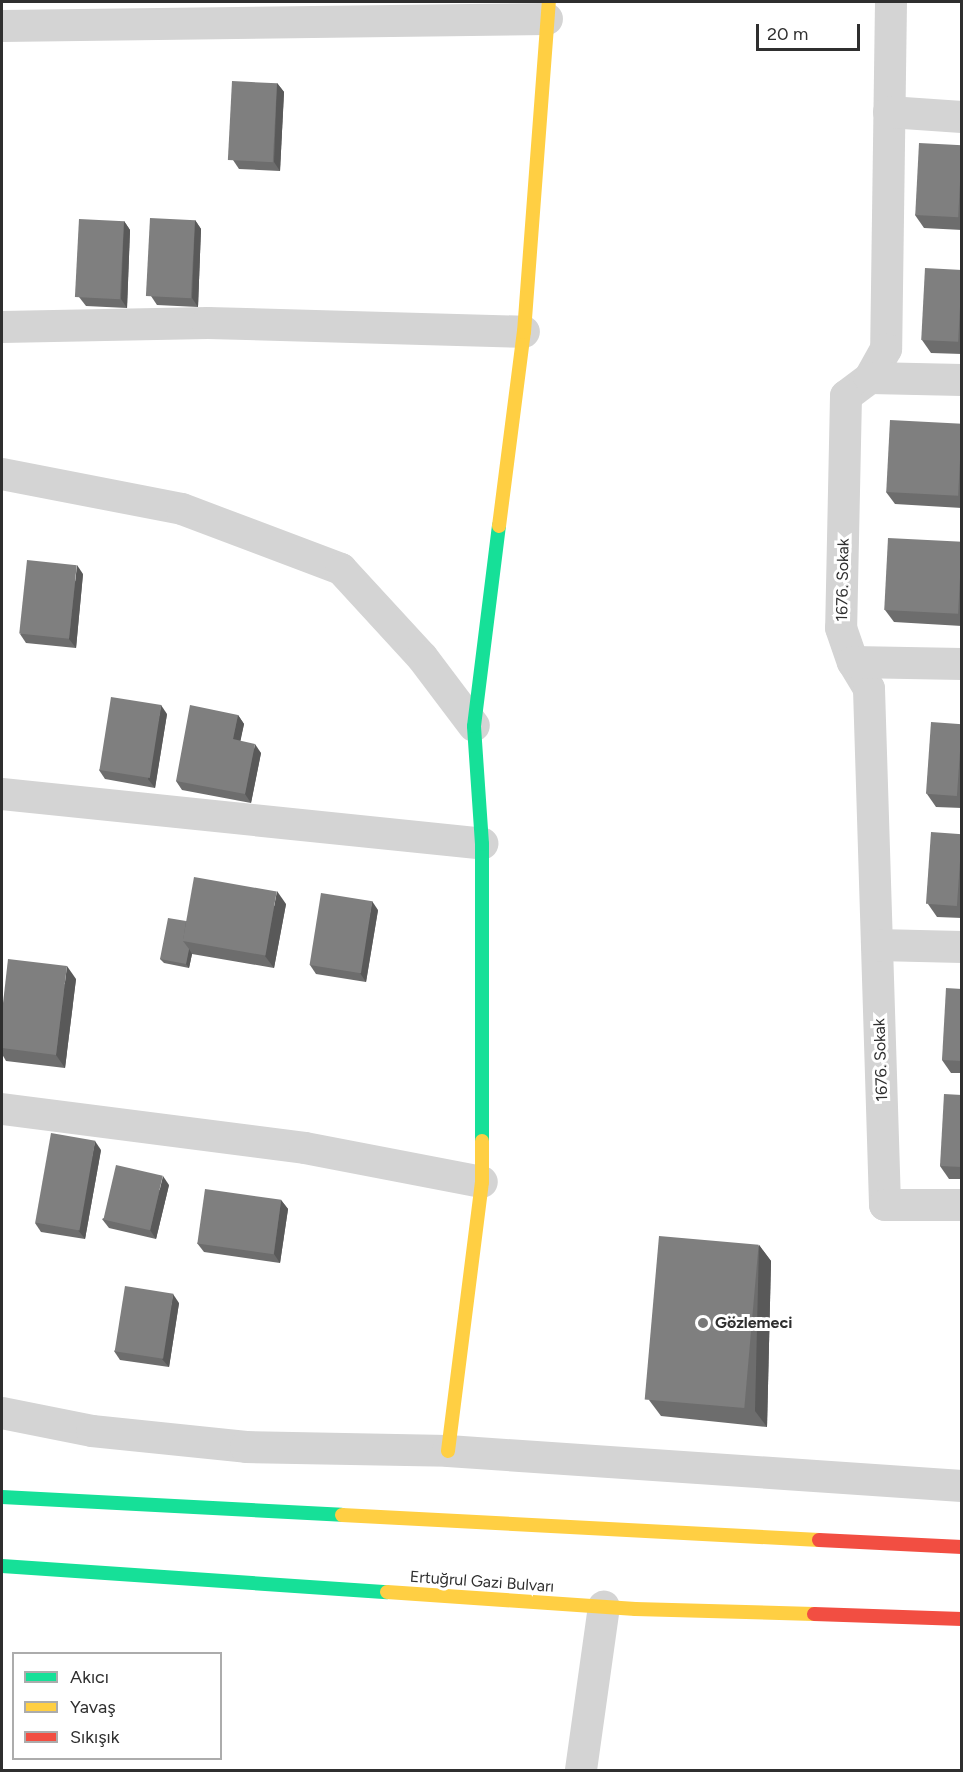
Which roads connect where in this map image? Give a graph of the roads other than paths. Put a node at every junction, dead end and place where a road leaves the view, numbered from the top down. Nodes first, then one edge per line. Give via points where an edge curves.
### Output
1 (891, 2) edge
2 (548, 10) edge
3 (2, 26) edge
4 (889, 112) junction
5 (962, 117) edge
6 (2, 327) edge
7 (524, 332) junction
8 (870, 378) junction
9 (962, 380) edge
10 (2, 474) edge
11 (854, 662) junction
12 (962, 664) edge
13 (474, 726) junction
14 (2, 794) edge
15 (482, 844) junction
16 (877, 945) junction
17 (962, 947) edge
18 (2, 1109) edge
19 (482, 1182) junction
20 (962, 1205) edge
21 (2, 1413) edge
22 (448, 1450) junction
23 (962, 1486) edge
24 (2, 1497) edge
25 (962, 1547) edge
26 (2, 1566) edge
27 (604, 1607) junction
28 (962, 1619) edge
29 (581, 1770) edge

1 - 4 street, 1676. Sokak
2 - 3 street
2 - 7 main road
4 - 5 street
4 - 8 street, 1676. Sokak via 886,349
6 - 7 street via 208,323
7 - 13 main road
8 - 9 street
8 - 11 street, 1676. Sokak via 846,396 842,628
10 - 13 street via 182,509 341,569 422,657
11 - 12 street
11 - 16 street, 1676. Sokak via 869,689
13 - 15 main road
14 - 15 street
15 - 19 main road
16 - 17 street
16 - 20 street, 1676. Sokak via 885,1205
18 - 19 street via 305,1148
19 - 22 main road
21 - 22 street via 92,1431 246,1447
22 - 23 street
24 - 25 main road
26 - 27 main road, Ertuğrul Gazi Bulvarı
27 - 28 main road, Ertuğrul Gazi Bulvarı
27 - 29 street

